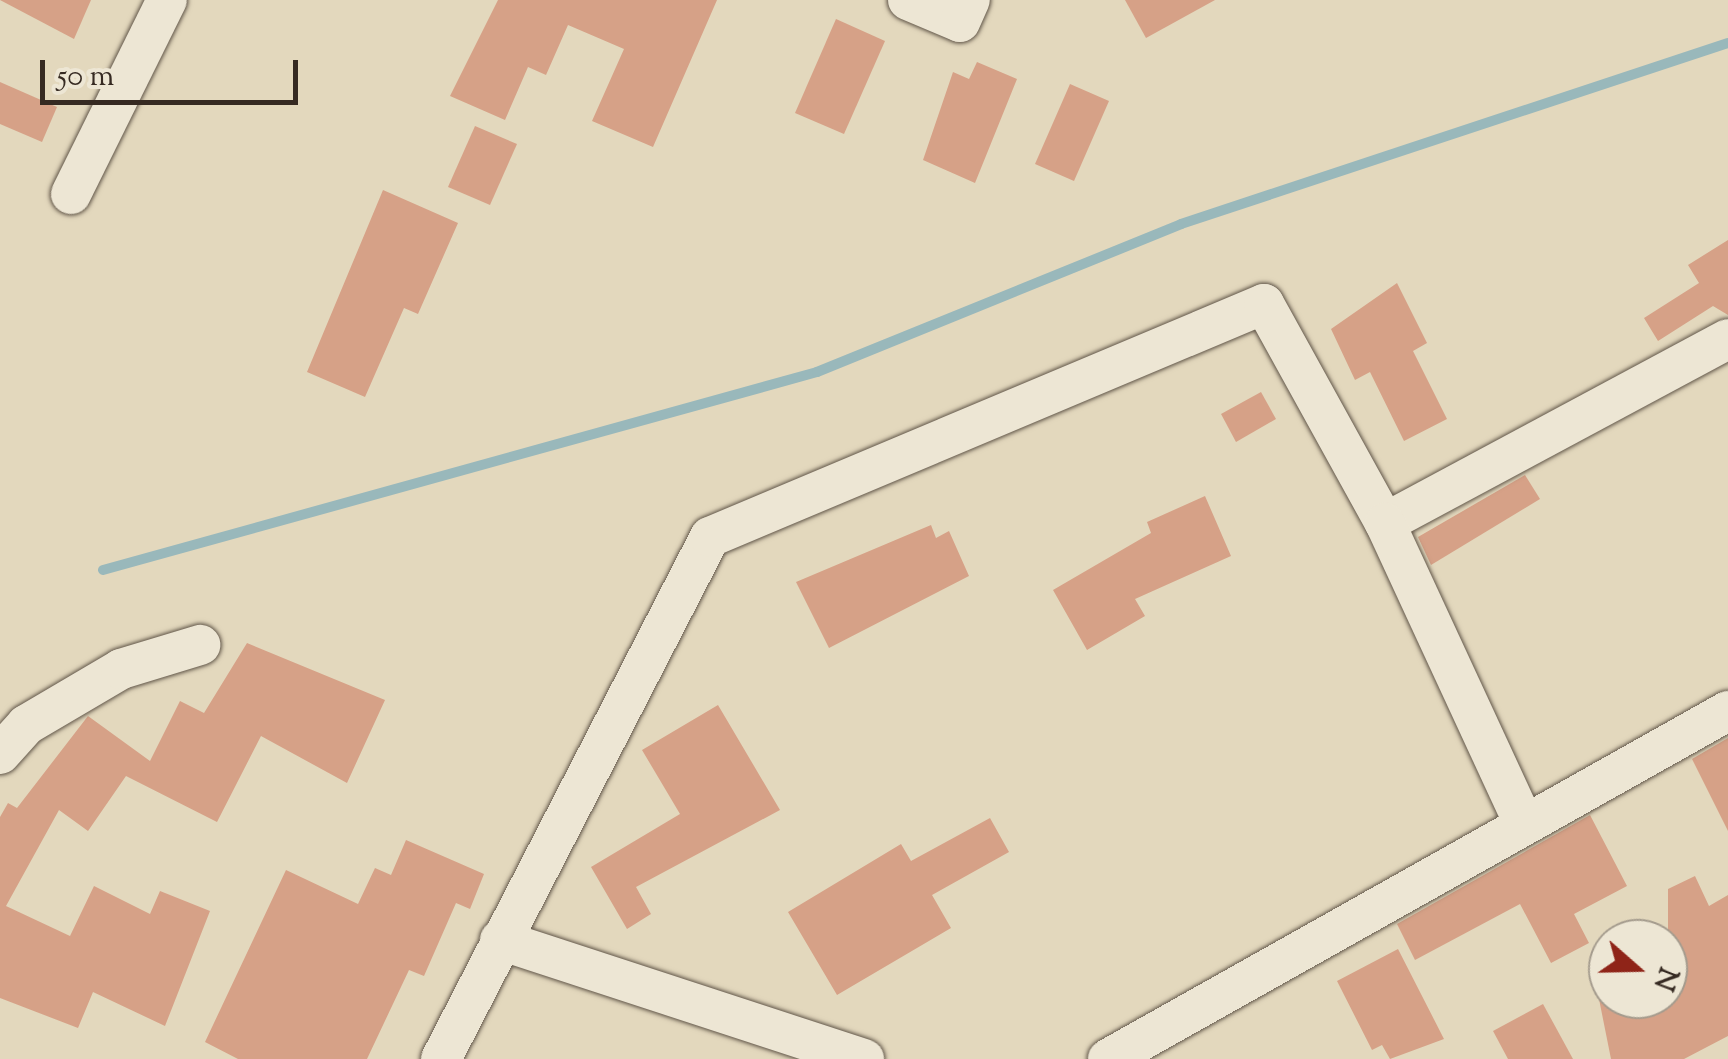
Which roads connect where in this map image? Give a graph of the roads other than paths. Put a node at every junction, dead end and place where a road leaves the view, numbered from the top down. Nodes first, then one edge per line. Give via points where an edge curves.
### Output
1 (167, 0) edge
2 (908, 0) edge
3 (970, 0) edge
4 (71, 194) dead end
5 (1728, 338) edge
6 (1385, 523) junction
7 (200, 644) dead end
8 (1728, 711) edge
9 (0, 754) edge
10 (1524, 821) junction
11 (500, 940) junction
12 (441, 1059) edge
13 (864, 1059) edge
14 (1108, 1059) edge

1 - 4 street
2 - 3 street via 960,22
5 - 6 street
6 - 10 street
6 - 11 street via 1264,304 710,537
7 - 9 street via 121,670 26,725
8 - 10 street
10 - 14 street
11 - 12 street
11 - 13 street

